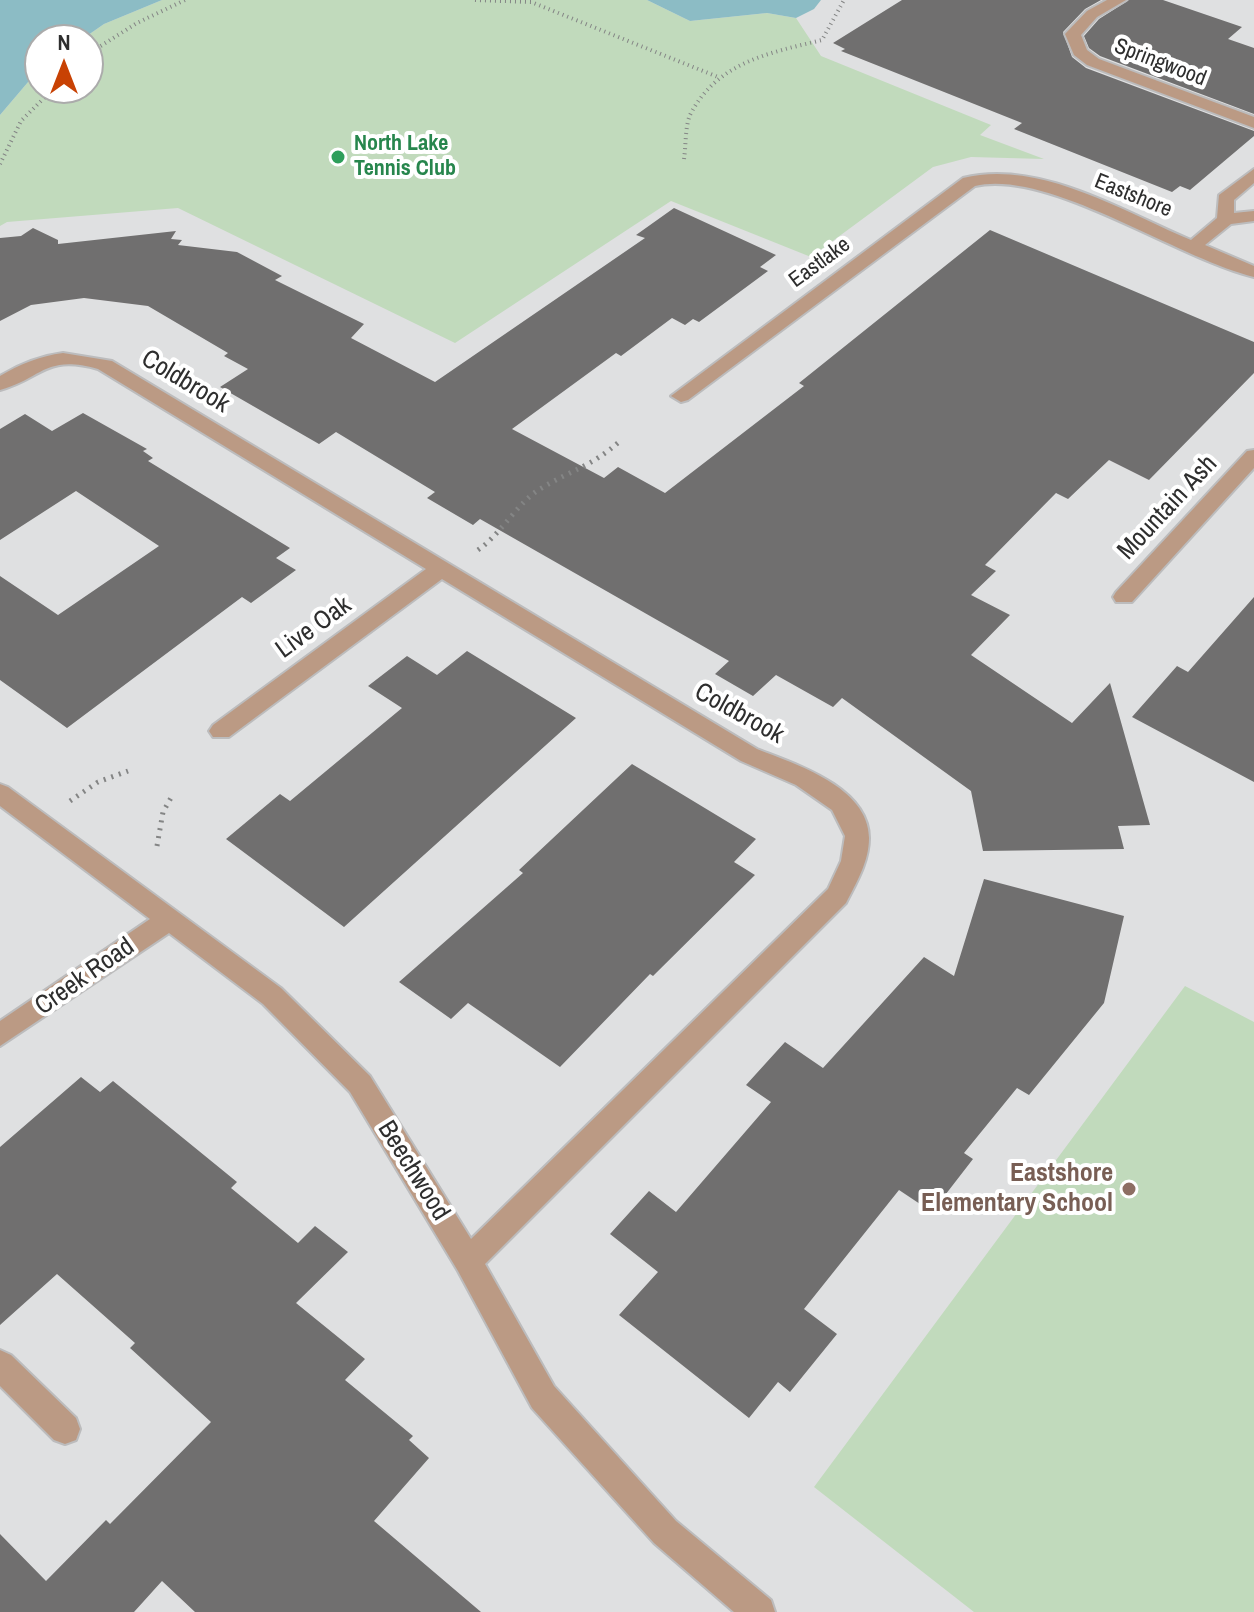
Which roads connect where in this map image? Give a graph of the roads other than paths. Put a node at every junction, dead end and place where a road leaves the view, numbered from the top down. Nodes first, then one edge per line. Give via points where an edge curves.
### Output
1 (1118, 0) edge
2 (1254, 123) edge
3 (1254, 174) edge
4 (991, 177) joint
5 (1254, 216) edge
6 (1226, 219) junction
7 (1193, 247) junction
8 (1254, 272) edge
9 (0, 384) edge
10 (681, 396) dead end
11 (1254, 456) edge
12 (439, 570) junction
13 (1124, 597) dead end
14 (221, 731) dead end
15 (0, 793) edge
16 (169, 919) junction
17 (0, 1035) edge
18 (468, 1261) junction
19 (0, 1365) edge
20 (65, 1429) dead end
21 (759, 1612) edge

1 - 2 street, Springwood via 1092,14 1073,34 1080,52 1093,62
3 - 6 street via 1225,199
4 - 7 street, Eastshore via 1049,187
4 - 10 street, Eastlake via 969,182
5 - 6 street
6 - 7 street
7 - 8 street, Eastshore
9 - 12 street, Coldbrook via 44,361 78,356 105,365
11 - 13 street, Mountain Ash
12 - 14 street, Live Oak
12 - 18 street, Coldbrook via 749,755 805,779 847,808 857,831 856,854 837,896
15 - 16 street, Beechwood
16 - 17 street, Creek Road
16 - 18 street, Beechwood via 272,996 360,1084
18 - 21 street, Beechwood via 543,1397 665,1532
19 - 20 street

